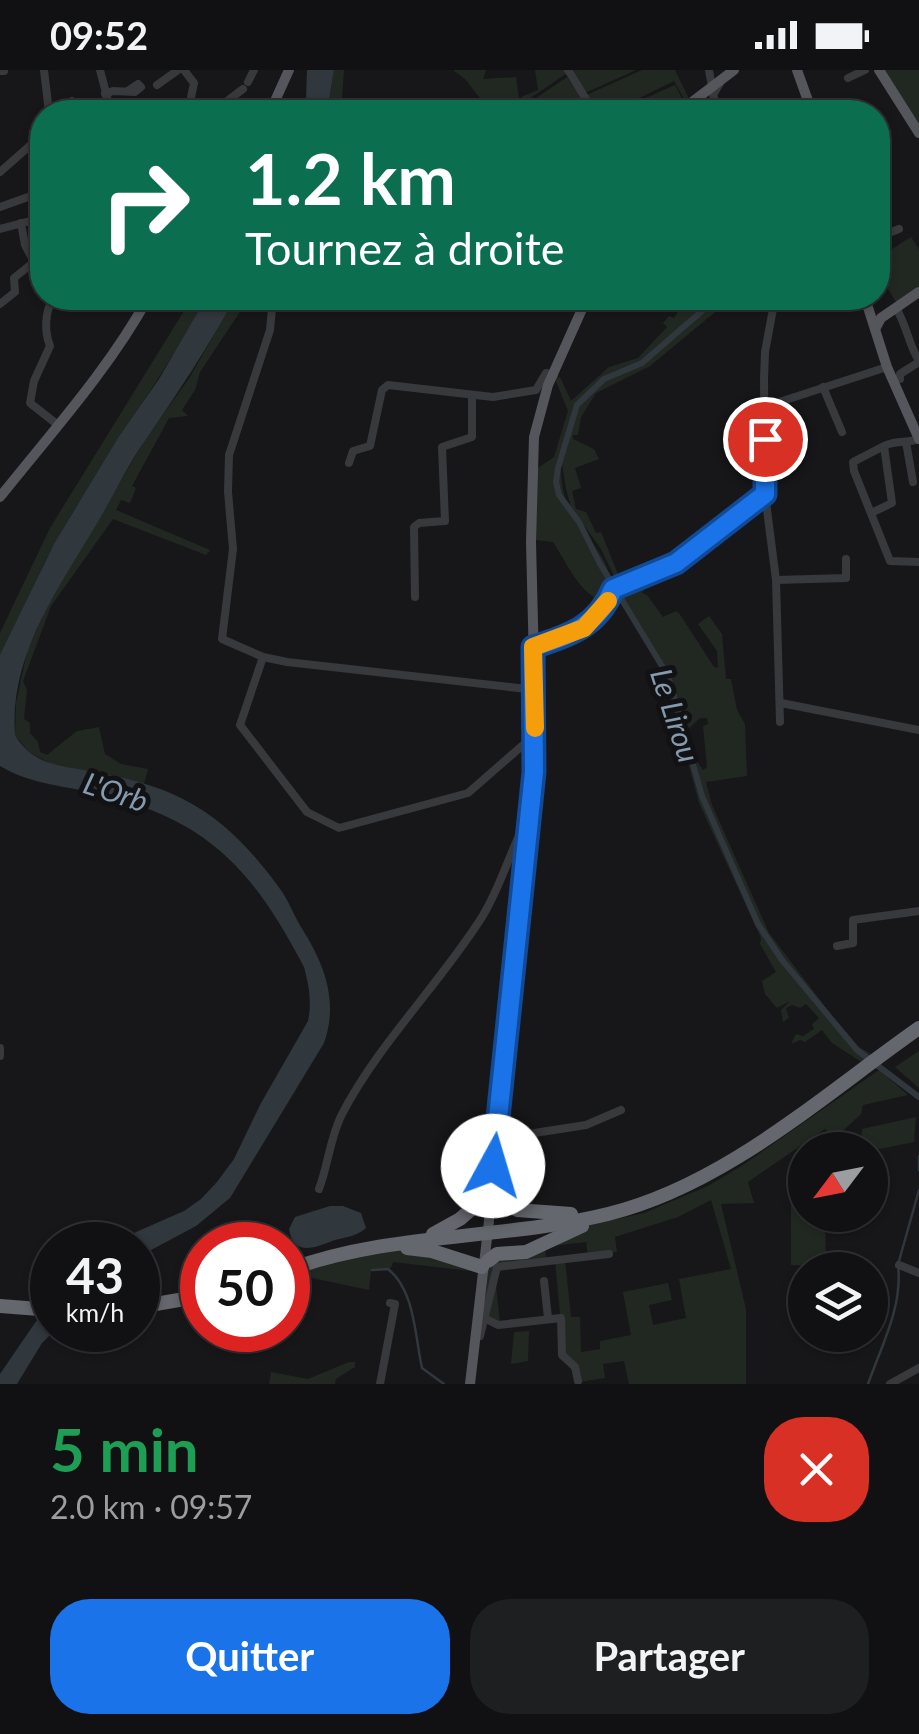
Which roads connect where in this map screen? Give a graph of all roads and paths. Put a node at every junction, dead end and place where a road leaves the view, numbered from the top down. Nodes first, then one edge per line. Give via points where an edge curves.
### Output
1 (44, 70) edge
2 (181, 70) edge
3 (200, 70) edge
4 (254, 70) edge
5 (289, 70) edge
6 (568, 70) edge
7 (709, 70) edge
8 (797, 70) edge
9 (865, 70) edge
10 (879, 70) edge
11 (103, 71) edge
12 (730, 73) edge
13 (848, 78) dead end
14 (193, 80) junction
15 (157, 86) dead end
16 (712, 86) junction
17 (129, 90) dead end
18 (104, 94) junction
19 (48, 100) edge
20 (107, 100) edge
21 (190, 100) edge
22 (228, 100) edge
23 (275, 100) edge
24 (587, 100) edge
25 (695, 100) edge
26 (714, 100) edge
27 (808, 100) edge
28 (919, 133) edge
29 (30, 146) edge
30 (0, 172) edge
31 (30, 197) edge
32 (27, 198) junction
33 (0, 206) edge
34 (30, 211) edge
35 (30, 221) edge
36 (21, 224) junction
37 (0, 229) edge
38 (900, 229) dead end
39 (890, 234) edge
40 (30, 254) edge
41 (30, 265) edge
42 (919, 292) edge
43 (0, 304) edge
44 (896, 308) junction
45 (48, 310) edge
46 (141, 310) edge
47 (272, 310) edge
48 (582, 310) edge
49 (773, 310) edge
50 (868, 310) edge
51 (870, 310) edge
52 (881, 318) junction
53 (874, 330) junction
54 (919, 362) edge
55 (886, 367) junction
56 (553, 374) junction
57 (900, 379) dead end
58 (823, 388) junction
59 (472, 396) junction
60 (764, 407) junction
61 (58, 425) junction
62 (842, 432) dead end
63 (919, 439) edge
64 (906, 442) junction
65 (884, 446) junction
66 (350, 463) dead end
67 (854, 472) junction
68 (840, 475) dead end
69 (913, 482) dead end
70 (765, 494) junction
71 (0, 496) edge
72 (871, 513) junction
73 (846, 559) dead end
74 (919, 562) edge
75 (776, 580) junction
76 (414, 598) dead end
77 (533, 647) junction
78 (263, 657) junction
79 (781, 703) junction
80 (780, 722) dead end
81 (919, 730) edge
82 (532, 738) junction
83 (530, 811) junction
84 (919, 910) edge
85 (837, 946) dead end
86 (919, 1028) edge
87 (919, 1037) edge
88 (0, 1048) edge
89 (887, 1055) junction
90 (0, 1056) edge
91 (862, 1072) junction
92 (621, 1110) dead end
93 (496, 1139) junction
94 (319, 1189) dead end
95 (493, 1195) junction
96 (632, 1207) junction
97 (596, 1220) junction
98 (378, 1247) junction
99 (609, 1254) dead end
100 (489, 1265) junction
101 (899, 1265) dead end
102 (310, 1266) edge
103 (919, 1273) edge
104 (544, 1281) dead end
105 (390, 1303) dead end
106 (0, 1308) edge
107 (30, 1310) edge
108 (482, 1318) junction
109 (548, 1318) junction
110 (475, 1354) junction
111 (919, 1368) edge
112 (578, 1381) dead end
113 (380, 1384) edge
114 (470, 1384) edge
115 (890, 1384) edge

1 - 19 street
2 - 14 street
2 - 15 street
3 - 14 street
4 - 22 street
5 - 23 main road
6 - 24 street
7 - 16 street
8 - 27 main road
9 - 13 street
10 - 28 main road
11 - 18 street
12 - 16 main road
12 - 26 street
14 - 21 street
16 - 25 main road
17 - 18 street
18 - 20 street
29 - 30 street
31 - 32 street
32 - 33 street
32 - 34 street
35 - 36 street
36 - 37 street
36 - 40 street
38 - 39 street
41 - 43 street via 14,278 16,292
42 - 44 main road
44 - 52 main road
44 - 54 street
45 - 61 street via 50,346 30,403
46 - 61 main road
47 - 78 street via 229,455 233,549 222,638
48 - 56 main road
49 - 60 street
50 - 53 main road
51 - 52 main road
52 - 53 main road
53 - 55 main road
54 - 57 street
55 - 58 street
55 - 63 main road
56 - 59 street via 546,373 536,390
56 - 77 main road via 534,443
58 - 60 street
58 - 62 street
59 - 66 street via 385,386 370,446 353,451
59 - 76 street via 472,437 442,447 445,521 414,527
60 - 70 street
61 - 71 main road
63 - 64 street
64 - 65 street
64 - 69 street
65 - 67 street via 853,462
65 - 72 street via 892,502
67 - 68 street
67 - 72 street
70 - 75 street
70 - 77 street via 676,563 617,587 584,628
72 - 74 street via 890,561
73 - 75 street via 846,578
75 - 79 street
77 - 82 main road
78 - 82 street via 527,689
78 - 82 street via 240,725 307,812 339,828 472,791
79 - 80 street
79 - 81 street
82 - 83 main road
83 - 93 main road
83 - 94 street via 484,915 344,1112
84 - 85 street via 853,920 853,943
86 - 89 highway
87 - 89 highway
88 - 90 street
89 - 91 highway
91 - 96 highway via 722,1167
91 - 97 highway via 715,1176
92 - 93 street via 586,1125
93 - 95 main road
95 - 96 highway via 525,1212
95 - 98 highway via 438,1232
95 - 100 main road
96 - 98 highway
97 - 98 highway
97 - 100 highway via 526,1252 497,1254
98 - 100 highway via 423,1249
98 - 102 highway
99 - 100 street
100 - 108 main road
100 - 110 main road
101 - 103 street
104 - 109 street
105 - 113 street via 395,1304
106 - 107 highway
108 - 109 street via 498,1325
108 - 110 main road
109 - 112 street via 561,1318 562,1355
110 - 114 main road
111 - 115 street

